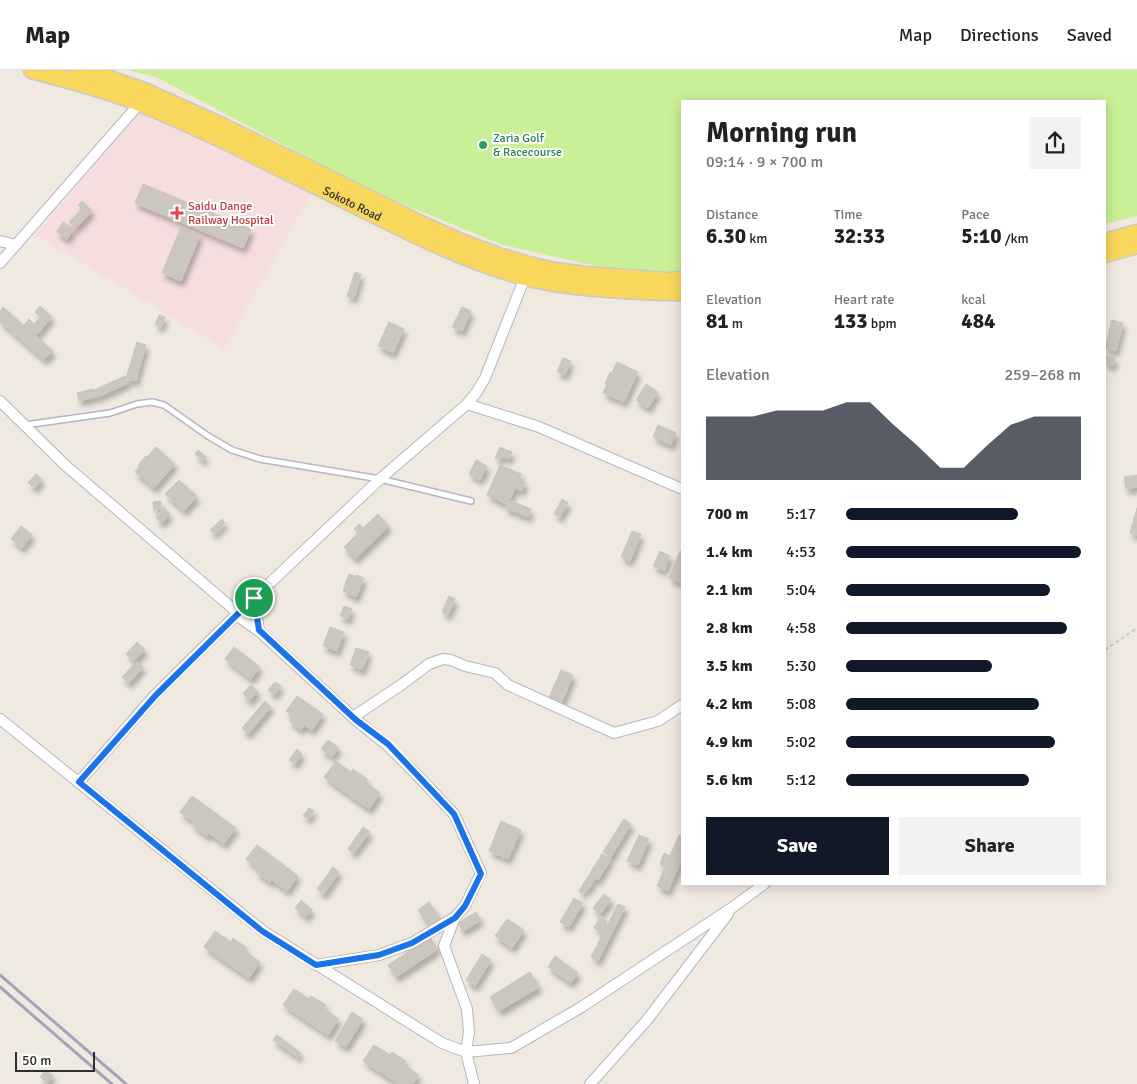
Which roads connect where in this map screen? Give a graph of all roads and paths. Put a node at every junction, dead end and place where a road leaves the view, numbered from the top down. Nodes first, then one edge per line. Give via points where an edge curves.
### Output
1 (32, 70) edge
2 (78, 70) edge
3 (140, 103) junction
4 (1137, 233) edge
5 (0, 241) edge
6 (1106, 242) edge
7 (16, 245) junction
8 (1137, 245) edge
9 (1106, 254) edge
10 (0, 263) edge
11 (525, 277) junction
12 (681, 280) edge
13 (681, 292) edge
14 (0, 401) edge
15 (467, 404) junction
16 (24, 425) junction
17 (380, 479) junction
18 (681, 489) edge
19 (471, 501) dead end
20 (254, 598) junction
21 (237, 614) junction
22 (1137, 628) edge
23 (259, 630) junction
24 (1106, 649) edge
25 (681, 706) edge
26 (353, 717) junction
27 (0, 719) edge
28 (79, 782) junction
29 (763, 885) edge
30 (733, 907) junction
31 (455, 918) junction
32 (316, 965) junction
33 (466, 1052) junction
34 (474, 1084) edge
35 (590, 1084) edge

1 - 3 main road, Sokoto Road
2 - 12 main road, Sokoto Road via 144,91 425,226 498,256 586,275
3 - 7 street
3 - 11 main road, Sokoto Road via 217,137 420,237 494,268
4 - 6 main road
5 - 7 street
7 - 10 street
8 - 9 main road
11 - 13 main road, Sokoto Road via 583,288
11 - 15 street via 485,378
14 - 16 street
15 - 17 street
15 - 18 street via 538,427
16 - 17 lane via 110,413 152,402 164,405 232,450 260,459
16 - 21 street via 65,465
17 - 19 lane
17 - 20 street
20 - 21 street
20 - 23 street
21 - 23 street
21 - 28 street via 156,695
22 - 24 path
23 - 26 street
25 - 26 street via 658,721 614,733 508,685 495,673 444,659 429,664
26 - 31 street via 388,744 454,814 481,874 465,906
27 - 28 street
28 - 32 street via 262,931
29 - 30 street
30 - 33 street via 580,1008 511,1048
30 - 35 street via 647,1020
31 - 32 street via 412,943 379,955
31 - 33 street via 444,946 467,1009 470,1032
32 - 33 street via 442,1043
33 - 34 street

